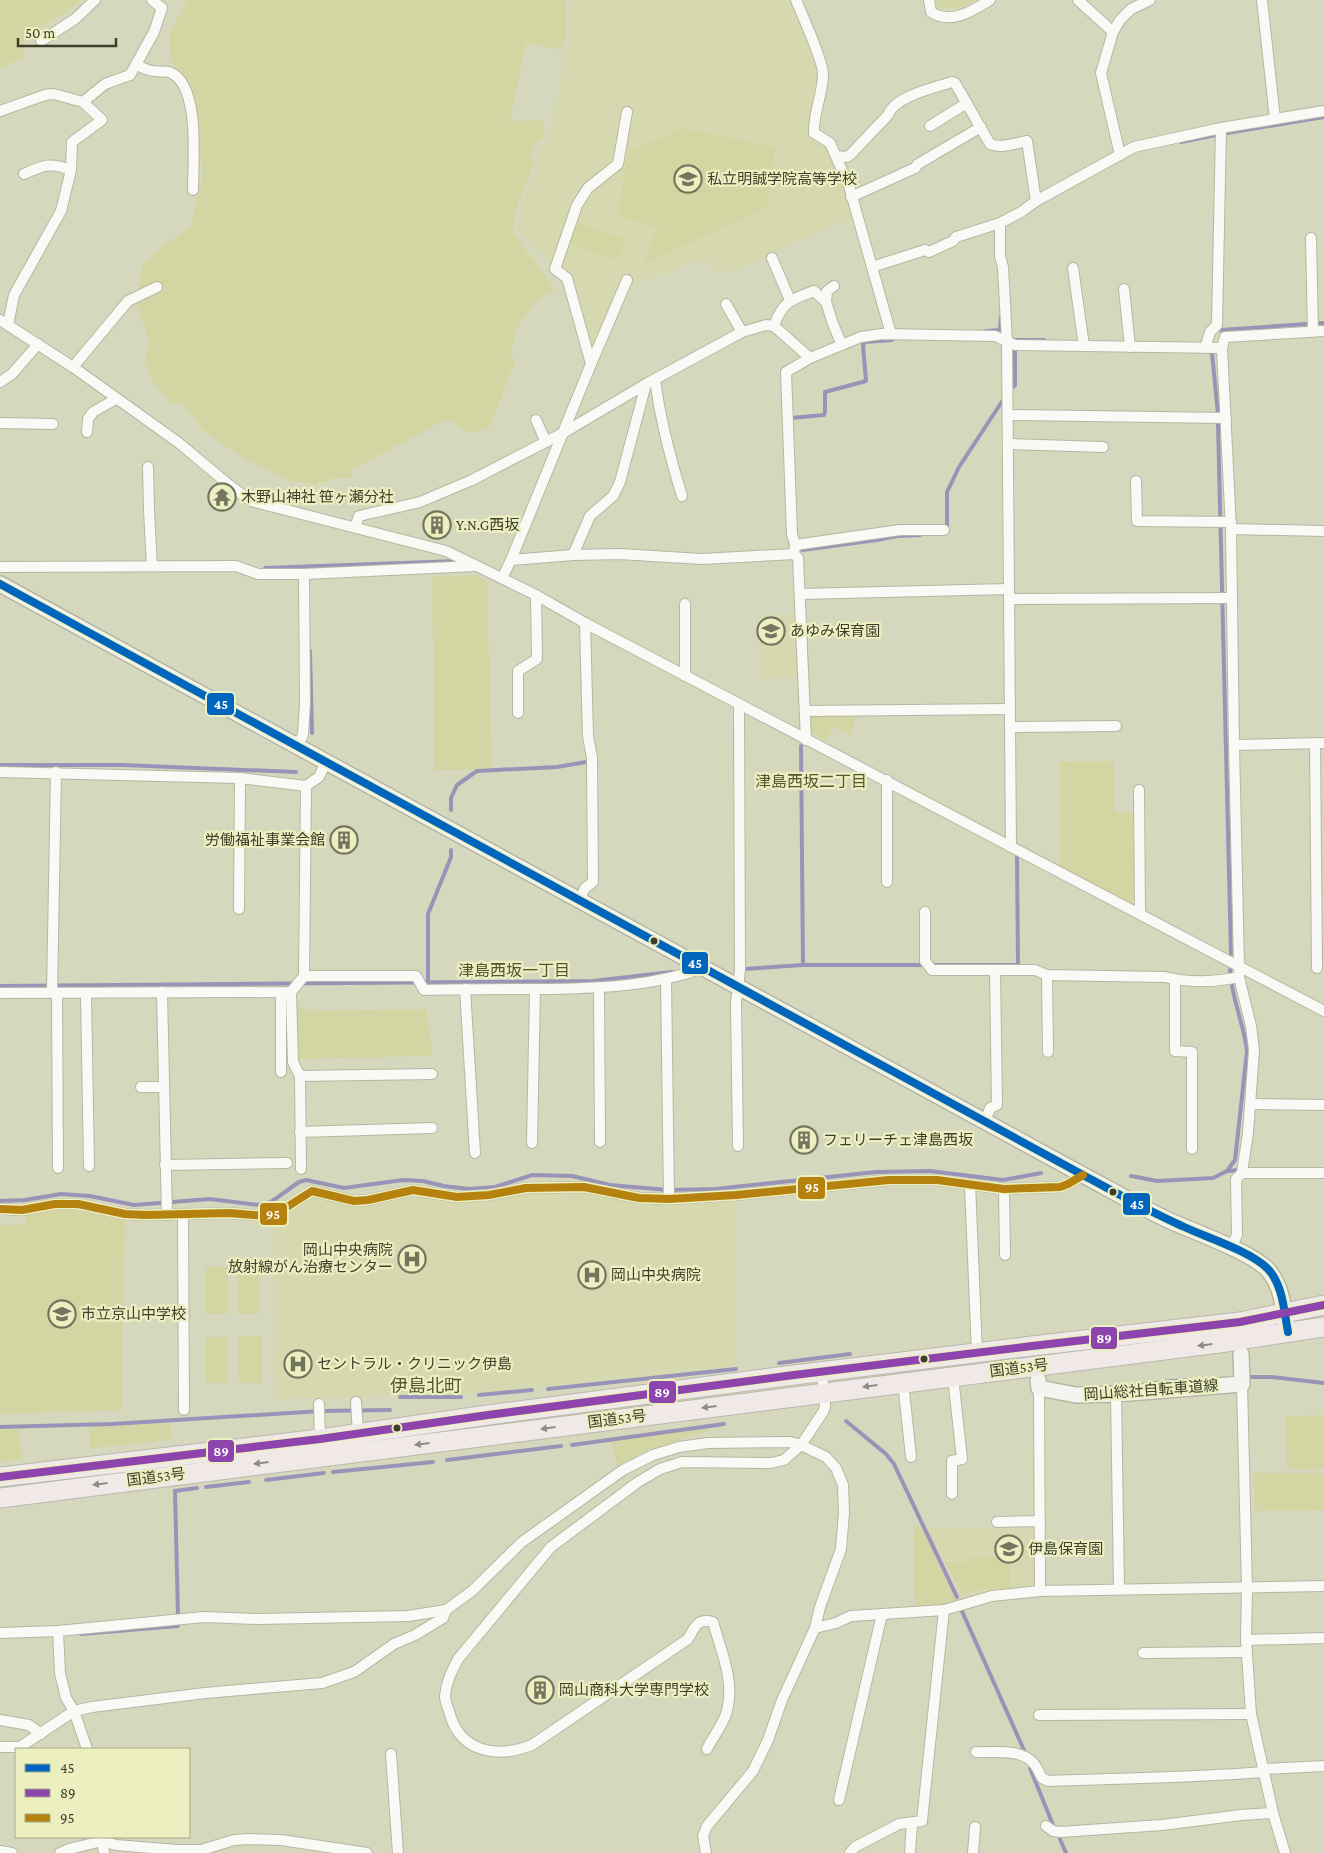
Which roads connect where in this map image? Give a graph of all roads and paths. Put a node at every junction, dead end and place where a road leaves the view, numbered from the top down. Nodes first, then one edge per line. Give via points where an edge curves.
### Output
1 (95, 0) edge
2 (152, 0) edge
3 (796, 0) edge
4 (928, 0) edge
5 (990, 0) edge
6 (1078, 0) edge
7 (1150, 0) edge
8 (1262, 0) edge
9 (1113, 32) junction
10 (41, 41) dead end
11 (136, 64) junction
12 (82, 102) junction
13 (967, 103) junction
14 (0, 111) edge
15 (1324, 111) edge
16 (627, 112) dead end
17 (1275, 119) junction
18 (930, 126) dead end
19 (981, 127) junction
20 (1221, 128) junction
21 (1120, 155) junction
22 (836, 156) junction
23 (71, 170) junction
24 (24, 174) dead end
25 (193, 190) dead end
26 (851, 197) junction
27 (1036, 201) junction
28 (1000, 223) junction
29 (1311, 238) dead end
30 (772, 258) dead end
31 (872, 267) junction
32 (1074, 268) dead end
33 (627, 280) dead end
34 (834, 286) dead end
35 (157, 288) dead end
36 (1124, 289) dead end
37 (790, 300) junction
38 (826, 302) junction
39 (726, 304) dead end
40 (4, 323) edge
41 (774, 326) junction
42 (1313, 331) junction
43 (1324, 331) edge
44 (742, 332) junction
45 (890, 334) junction
46 (1007, 342) junction
47 (38, 344) junction
48 (842, 344) junction
49 (1084, 346) junction
50 (1130, 347) junction
51 (1205, 348) junction
52 (1222, 348) junction
53 (810, 358) junction
54 (591, 364) junction
55 (73, 367) junction
56 (0, 382) edge
57 (650, 382) junction
58 (116, 398) junction
59 (1008, 414) junction
60 (1226, 418) junction
61 (536, 420) dead end
62 (0, 423) edge
63 (53, 424) dead end
64 (87, 432) dead end
65 (563, 433) junction
66 (546, 442) junction
67 (1008, 444) junction
68 (1103, 447) dead end
69 (148, 468) dead end
70 (1136, 481) dead end
71 (682, 496) dead end
72 (1226, 524) junction
73 (355, 527) junction
74 (944, 530) dead end
75 (1324, 531) edge
76 (794, 550) junction
77 (574, 552) junction
78 (511, 560) junction
79 (0, 566) edge
80 (152, 566) junction
81 (477, 566) junction
82 (304, 574) junction
83 (502, 578) junction
84 (0, 584) edge
85 (800, 594) junction
86 (1009, 594) junction
87 (536, 595) junction
88 (1226, 598) junction
89 (685, 604) dead end
90 (584, 623) junction
91 (685, 676) junction
92 (739, 704) junction
93 (1010, 709) junction
94 (805, 711) junction
95 (518, 713) dead end
96 (1116, 726) dead end
97 (1010, 727) junction
98 (806, 740) junction
99 (1320, 743) edge
100 (1234, 745) junction
101 (297, 746) junction
102 (326, 762) junction
103 (0, 772) edge
104 (56, 772) junction
105 (240, 778) junction
106 (887, 780) junction
107 (306, 786) junction
108 (1140, 790) dead end
109 (1011, 847) junction
110 (887, 882) dead end
111 (579, 901) junction
112 (239, 909) dead end
113 (925, 912) dead end
114 (1140, 914) junction
115 (1239, 966) junction
116 (703, 968) junction
117 (1317, 968) dead end
118 (995, 970) junction
119 (1047, 975) junction
120 (303, 977) junction
121 (666, 979) junction
122 (1234, 979) junction
123 (1175, 980) junction
124 (738, 986) junction
125 (599, 988) junction
126 (53, 989) junction
127 (465, 989) junction
128 (535, 989) junction
129 (289, 991) junction
130 (162, 992) junction
131 (86, 993) junction
132 (0, 994) edge
133 (1324, 1011) edge
134 (1048, 1052) dead end
135 (281, 1072) dead end
136 (432, 1074) dead end
137 (300, 1076) junction
138 (140, 1087) dead end
139 (164, 1087) junction
140 (1250, 1104) junction
141 (1324, 1105) edge
142 (985, 1122) junction
143 (432, 1128) dead end
144 (300, 1132) junction
145 (532, 1142) dead end
146 (600, 1142) dead end
147 (738, 1146) dead end
148 (1192, 1149) dead end
149 (475, 1153) dead end
150 (287, 1163) dead end
151 (166, 1165) junction
152 (89, 1166) dead end
153 (58, 1168) dead end
154 (301, 1169) dead end
155 (1242, 1173) junction
156 (1324, 1173) edge
157 (1083, 1175) junction
158 (970, 1184) junction
159 (1004, 1188) junction
160 (669, 1197) junction
161 (0, 1209) edge
162 (167, 1213) junction
163 (183, 1214) junction
164 (1232, 1248) junction
165 (1005, 1255) dead end
166 (1324, 1305) edge
167 (1286, 1323) junction
168 (1324, 1327) edge
169 (1241, 1339) junction
170 (1032, 1346) junction
171 (977, 1353) junction
172 (822, 1372) junction
173 (953, 1377) junction
174 (1037, 1378) junction
175 (903, 1382) junction
176 (1242, 1384) junction
177 (824, 1392) junction
178 (1116, 1394) junction
179 (357, 1407) dead end
180 (319, 1409) dead end
181 (184, 1410) dead end
182 (469, 1417) junction
183 (358, 1433) junction
184 (471, 1438) junction
185 (320, 1439) junction
186 (801, 1445) junction
187 (910, 1457) dead end
188 (0, 1477) edge
189 (952, 1494) dead end
190 (0, 1498) edge
191 (1040, 1521) junction
192 (997, 1522) dead end
193 (1324, 1586) edge
194 (1247, 1588) junction
195 (1119, 1589) junction
196 (1040, 1591) junction
197 (446, 1610) junction
198 (944, 1610) junction
199 (882, 1614) junction
200 (815, 1628) junction
201 (58, 1631) junction
202 (0, 1633) edge
203 (1324, 1638) edge
204 (1246, 1640) junction
205 (1247, 1652) junction
206 (1143, 1654) dead end
207 (74, 1711) junction
208 (1251, 1714) junction
209 (1039, 1715) dead end
210 (0, 1720) edge
211 (41, 1734) junction
212 (0, 1747) edge
213 (87, 1748) edge
214 (708, 1748) dead end
215 (976, 1752) dead end
216 (391, 1754) dead end
217 (1324, 1766) edge
218 (1263, 1771) junction
219 (839, 1800) dead end
220 (1273, 1813) junction
221 (912, 1823) junction
222 (1046, 1826) dead end
223 (975, 1827) dead end
224 (102, 1839) edge
225 (0, 1851) edge
226 (12, 1853) edge
227 (60, 1853) edge
228 (104, 1853) edge
229 (367, 1853) edge
230 (398, 1853) edge
231 (706, 1853) edge
232 (850, 1853) edge
233 (910, 1853) edge
234 (973, 1853) edge
235 (1286, 1853) edge

1 - 10 street
2 - 11 street via 162,8 154,32
3 - 22 street via 823,74 814,133 830,143
4 - 5 street via 930,12 938,17 952,18 971,12
6 - 9 street
7 - 9 street via 1131,10
8 - 17 street
9 - 21 street via 1101,73
11 - 12 street via 130,75 105,84
11 - 25 street via 151,71 170,72 190,99 194,126
12 - 14 street via 54,94
12 - 23 street via 102,120 72,142
13 - 18 street
13 - 19 street
13 - 22 street via 952,82 905,98 851,154
15 - 17 street
16 - 54 street via 618,164 588,188 577,205 555,269 567,278
17 - 20 street
19 - 26 street via 915,168
19 - 27 street via 994,146 1026,142
20 - 21 street via 1134,147
20 - 51 street via 1217,325 1210,332
21 - 27 street
22 - 26 street
23 - 24 street via 56,164 43,165
23 - 40 street via 61,211 14,296
26 - 31 street
27 - 28 street
28 - 31 street via 956,237 929,252 925,250
28 - 46 street
29 - 42 street
30 - 37 street
31 - 45 street
32 - 49 street
33 - 54 street
34 - 38 street via 827,291
35 - 55 street via 128,301
36 - 50 street
37 - 38 street via 814,290
37 - 41 street
38 - 48 street
39 - 44 street
40 - 47 street
41 - 44 street
41 - 53 street
42 - 43 street
42 - 52 street via 1225,337
44 - 57 street
45 - 46 street via 995,336
45 - 48 street via 861,337
46 - 49 street via 1015,345
46 - 59 street
47 - 55 street
47 - 56 street via 12,374
48 - 53 street
49 - 50 street
50 - 51 street
51 - 52 street
52 - 60 street
53 - 76 street via 786,372
54 - 65 street
55 - 58 street
57 - 65 street
57 - 71 street
57 - 77 street via 620,482 613,496 590,516
58 - 64 street via 93,412 88,419
58 - 73 street via 251,501
59 - 60 street
59 - 67 street
60 - 72 street
61 - 66 street
62 - 63 street
65 - 66 street
65 - 78 street
66 - 73 street via 420,502 359,516
67 - 68 street
67 - 86 street
69 - 80 street
70 - 72 street via 1137,521
72 - 75 street
72 - 88 street
73 - 81 street via 446,551
74 - 76 street via 900,530
76 - 77 street via 702,559
76 - 85 street via 798,558
77 - 78 street
78 - 83 street
79 - 80 street
80 - 82 street via 236,566 258,574
81 - 82 street
81 - 83 street
82 - 101 street via 305,704 302,735
83 - 87 street
84 - 101 street
85 - 86 street
85 - 94 street
86 - 88 street
86 - 93 street
87 - 90 street
87 - 95 street via 537,659 518,671
88 - 100 street
89 - 91 street
90 - 91 street
90 - 111 street via 588,736 592,758 593,882 585,888
91 - 92 street
92 - 98 street
92 - 124 street
93 - 94 street
93 - 97 street
94 - 98 street
96 - 97 street
97 - 109 street
98 - 106 street
99 - 100 street
99 - 117 street
100 - 115 street
101 - 102 street
102 - 107 street via 319,777
102 - 111 street
103 - 104 street
104 - 105 street
104 - 126 street
105 - 107 street
105 - 112 street
106 - 109 street
106 - 110 street
107 - 120 street
108 - 114 street
109 - 114 street
111 - 116 street
113 - 118 street via 927,964 932,970
114 - 115 street
115 - 122 street
115 - 133 street
116 - 121 street
116 - 124 street
118 - 119 street via 1035,970
118 - 142 street via 996,1105 990,1108
119 - 123 street
119 - 134 street
120 - 127 street via 416,976 424,990
120 - 129 street
121 - 125 street
121 - 160 street
122 - 123 street
122 - 140 street via 1251,1026 1254,1050
123 - 148 street via 1175,1051 1192,1052
124 - 142 street
124 - 147 street
125 - 128 street
125 - 146 street
126 - 131 street
126 - 132 street
126 - 153 street
127 - 128 street
127 - 149 street
128 - 145 street
129 - 130 street
129 - 135 street
129 - 137 street via 292,1062
130 - 131 street
130 - 139 street
131 - 152 street
136 - 137 street
137 - 144 street
138 - 139 street
139 - 151 street
140 - 141 street
140 - 155 street
142 - 157 street
143 - 144 street
144 - 154 street
150 - 151 street
151 - 162 street
155 - 156 street
155 - 164 street via 1236,1179 1237,1234
157 - 159 street via 1060,1187
157 - 164 street via 1166,1219
158 - 159 street
158 - 160 street via 889,1180 736,1195
158 - 171 street
159 - 165 street
160 - 163 street via 640,1198 584,1188 526,1188 466,1196 413,1190 354,1201 312,1191 271,1216
161 - 162 street via 78,1204 125,1214
162 - 163 street
163 - 181 street
164 - 167 street via 1266,1268 1275,1279
166 - 167 highway, 国道53号
167 - 168 highway, 国道53号
167 - 169 highway, 国道53号
169 - 170 highway, 国道53号
169 -> 174 highway, 国道53号
169 - 176 street
170 - 171 highway, 国道53号
170 - 174 street
171 - 172 highway, 国道53号
172 - 177 street
172 - 182 highway, 国道53号
173 - 174 highway, 国道53号
173 - 175 highway, 国道53号
173 - 189 street via 962,1459 952,1460
174 - 178 street, 岡山総社自転車道線 via 1076,1395
174 - 191 street
175 -> 177 highway, 国道53号
175 - 187 street
176 - 178 street, 岡山総社自転車道線
176 - 194 street
177 -> 184 highway, 国道53号
177 - 186 street via 823,1412
178 - 195 street
179 - 183 street
180 - 185 street
182 - 183 highway, 国道53号
182 - 184 street
183 - 185 highway, 国道53号
184 -> 190 highway, 国道53号
185 - 188 highway, 国道53号
186 - 197 street via 790,1442 708,1443 653,1455 623,1470 522,1542 472,1591
186 - 200 street via 826,1457 836,1468 843,1485 841,1549
186 - 214 street via 777,1462 682,1462 660,1469 638,1482 551,1547 458,1660 448,1678 445,1697 452,1724 464,1739 482,1750 517,1751 532,1745 688,1639 696,1624 705,1620 713,1622 729,1678 730,1695 726,1714
191 - 192 street
191 - 196 street
193 - 194 street
194 - 195 street
194 - 204 street
195 - 196 street
196 - 198 street via 992,1596
197 - 201 street via 408,1616 204,1617
197 - 207 street via 443,1618 394,1644 354,1672 322,1683 206,1693
198 - 199 street
198 - 221 street via 922,1821
199 - 200 street via 851,1616
199 - 219 street
200 - 231 street via 754,1771 703,1836
201 - 202 street
201 - 207 street via 60,1673 66,1698
203 - 204 street
204 - 205 street
205 - 206 street
205 - 208 street
207 - 211 street
207 - 213 street
208 - 209 street
208 - 218 street
210 - 211 street via 29,1725
211 - 212 street via 20,1747
215 - 218 street via 1027,1757 1042,1778 1048,1781 1216,1776
216 - 230 street
217 - 218 street
218 - 220 street
220 - 222 street via 1069,1831 1053,1831
220 - 235 street
221 - 232 street via 899,1824
221 - 233 street
223 - 234 street
224 - 227 street
224 - 228 street
224 - 229 street via 116,1845 176,1850 201,1850 234,1840 281,1840
225 - 226 street

